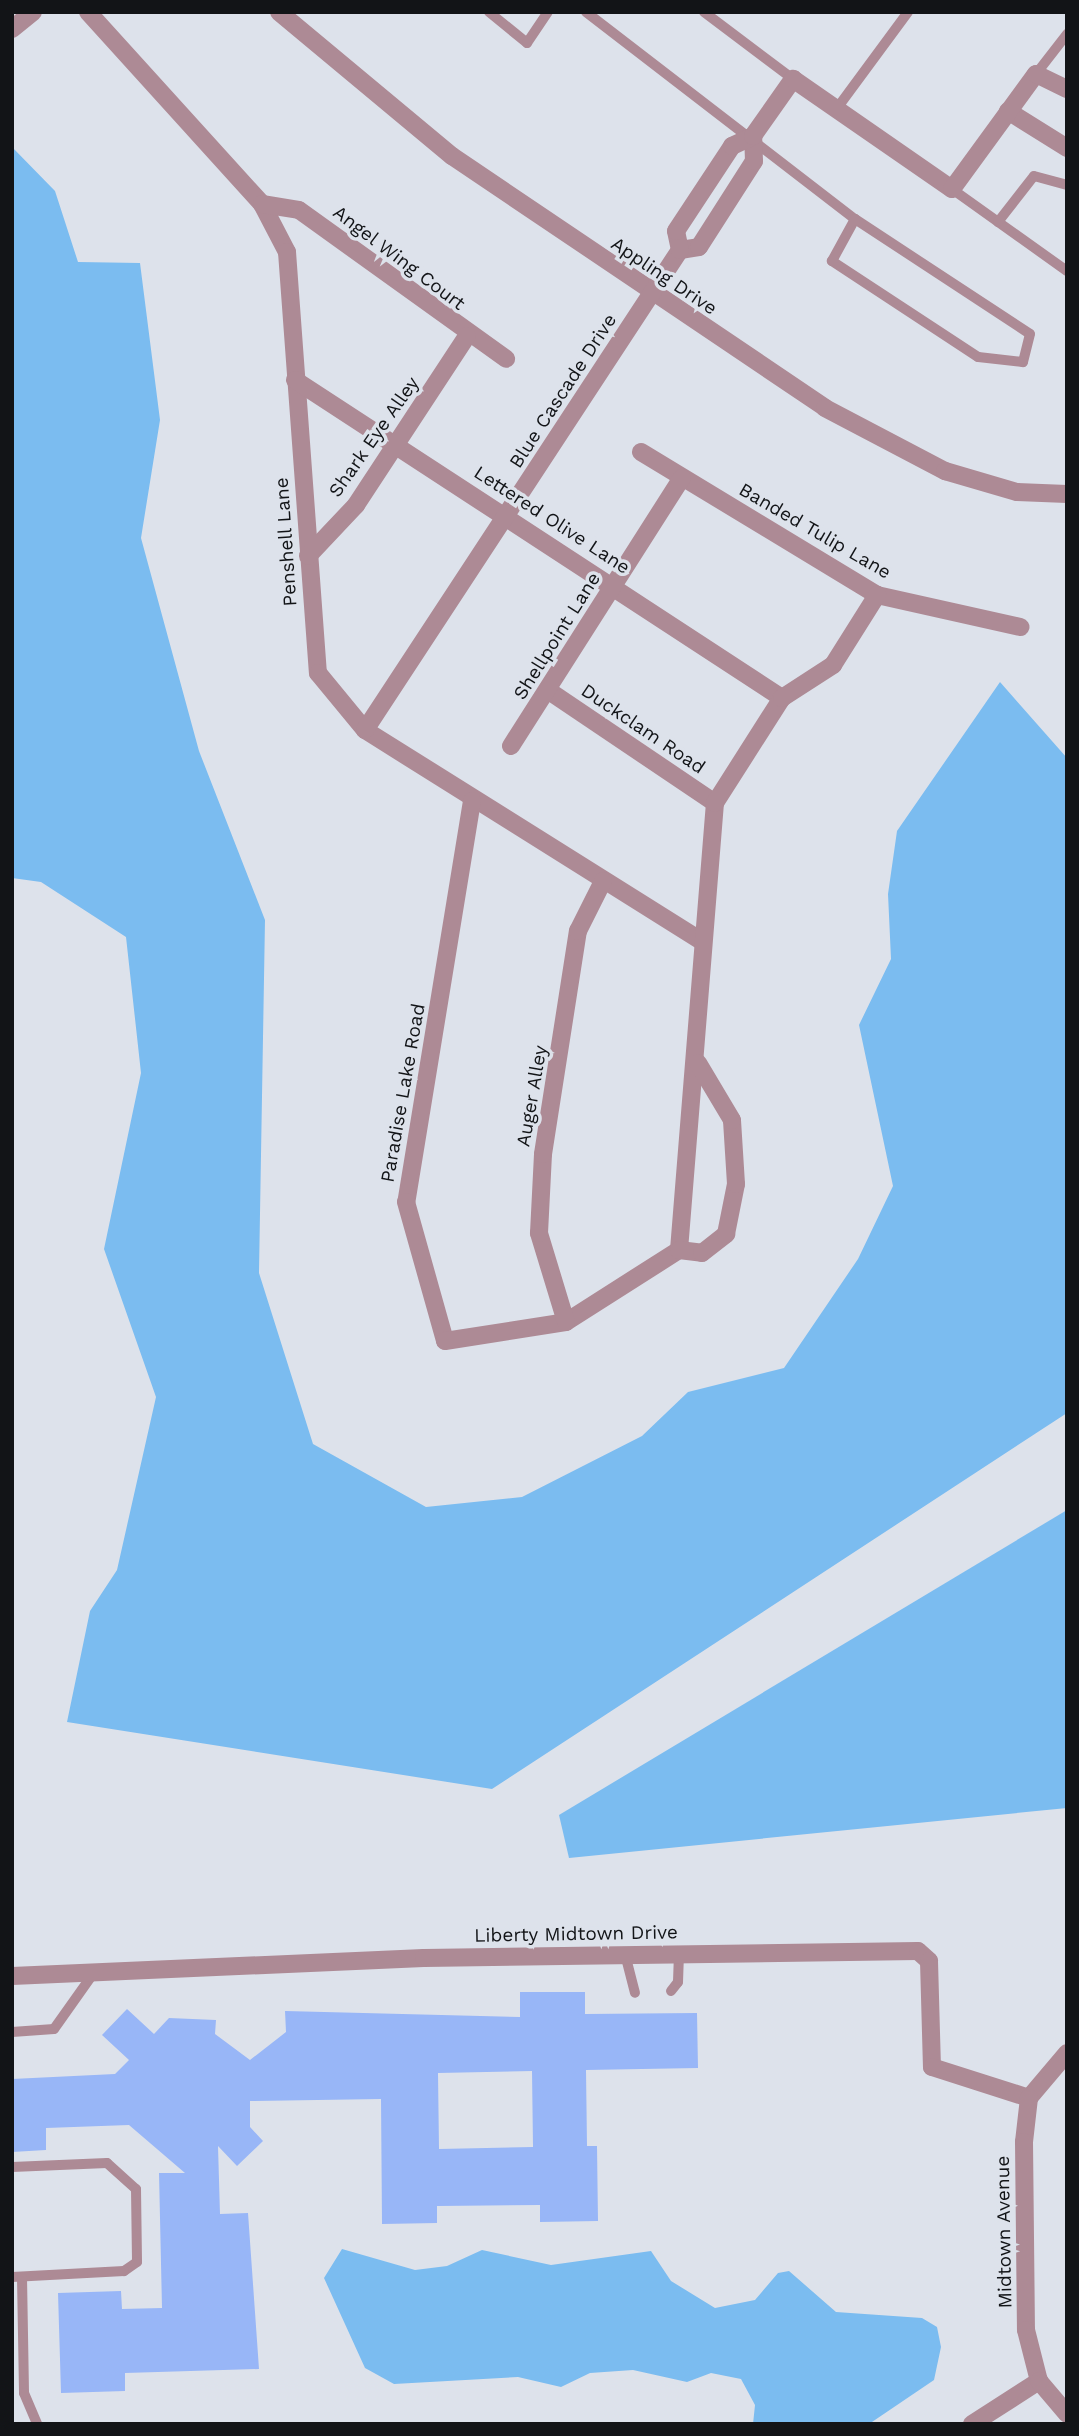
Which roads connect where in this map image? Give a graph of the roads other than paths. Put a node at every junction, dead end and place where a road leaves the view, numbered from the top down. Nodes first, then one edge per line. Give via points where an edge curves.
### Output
1 (33, 12) edge
2 (89, 12) edge
3 (279, 12) edge
4 (489, 12) edge
5 (548, 12) edge
6 (586, 12) edge
7 (704, 12) edge
8 (908, 12) edge
9 (12, 29) edge
10 (1067, 34) edge
11 (1036, 74) junction
12 (793, 79) junction
13 (1067, 89) edge
14 (835, 111) junction
15 (1008, 111) junction
16 (753, 136) junction
17 (1067, 148) edge
18 (1067, 185) edge
19 (952, 190) junction
20 (262, 204) junction
21 (855, 219) junction
22 (998, 222) junction
23 (680, 250) junction
24 (1067, 271) edge
25 (652, 294) junction
26 (467, 336) junction
27 (506, 359) dead end
28 (295, 380) junction
29 (398, 446) junction
30 (641, 452) dead end
31 (682, 478) junction
32 (1067, 494) edge
33 (507, 514) junction
34 (308, 556) junction
35 (613, 586) junction
36 (877, 595) junction
37 (1020, 627) dead end
38 (548, 691) junction
39 (782, 698) junction
40 (365, 730) junction
41 (512, 746) dead end
42 (472, 801) junction
43 (715, 803) junction
44 (603, 881) junction
45 (700, 940) junction
46 (698, 1063) junction
47 (679, 1250) junction
48 (566, 1322) junction
49 (679, 1952) junction
50 (625, 1954) junction
51 (95, 1970) junction
52 (12, 1976) edge
53 (671, 1991) dead end
54 (635, 1993) dead end
55 (12, 2032) edge
56 (1067, 2053) edge
57 (1028, 2098) junction
58 (12, 2167) edge
59 (17, 2277) edge
60 (1039, 2381) junction
61 (1067, 2413) edge
62 (37, 2424) edge
63 (972, 2424) edge

1 - 9 street
2 - 20 street, Penshell Lane
3 - 25 street, Appling Drive via 452,156
4 - 5 lane via 527,43
6 - 16 lane
7 - 12 lane
8 - 14 lane
10 - 11 lane
11 - 13 street
11 - 15 street
12 - 14 street
12 - 16 street, Blue Cascade Drive
14 - 19 street
15 - 17 street
15 - 19 street
16 - 21 lane
16 - 23 street, Blue Cascade Drive via 732,146 676,231
16 - 23 street, Blue Cascade Drive via 754,162 699,247
18 - 22 lane via 1034,176
19 - 22 lane
20 - 26 street, Angel Wing Court via 299,210
20 - 28 street, Penshell Lane via 287,252
21 - 21 lane via 1030,334 1023,362 978,357 832,261
22 - 24 lane
23 - 25 street, Blue Cascade Drive
25 - 32 street, Appling Drive via 825,408 944,471 1017,492
25 - 33 street, Blue Cascade Drive
26 - 27 street, Angel Wing Court
26 - 29 street, Shark Eye Alley
28 - 29 street, Lettered Olive Lane
28 - 34 street, Penshell Lane
29 - 33 street, Lettered Olive Lane
29 - 34 street, Shark Eye Alley via 356,505
30 - 31 street, Banded Tulip Lane
31 - 35 street, Shellpoint Lane
31 - 36 street, Banded Tulip Lane
33 - 35 street, Lettered Olive Lane
33 - 40 street, Blue Cascade Drive
34 - 40 street, Penshell Lane via 318,673
35 - 38 street, Shellpoint Lane
35 - 39 street, Lettered Olive Lane
36 - 37 street, Banded Tulip Lane
36 - 39 street via 834,665
38 - 41 street, Shellpoint Lane
38 - 43 street, Duckclam Road
39 - 43 street
40 - 42 street, Penshell Lane
42 - 44 street, Penshell Lane
42 - 48 street, Paradise Lake Road via 406,1202 445,1342
43 - 45 street
44 - 45 street, Penshell Lane
44 - 48 street, Auger Alley via 578,931 543,1154 539,1233
45 - 46 street
46 - 47 street
46 - 47 street, Paradise Lake Road via 732,1120 736,1184 726,1234 702,1253
47 - 48 street, Paradise Lake Road
49 - 50 street, Liberty Midtown Drive
49 - 53 lane via 678,1982
49 - 57 street, Liberty Midtown Drive via 918,1951 929,1961 932,2067
50 - 51 street, Liberty Midtown Drive
50 - 54 lane
51 - 52 street, Liberty Midtown Drive
51 - 55 lane via 54,2029
56 - 57 street
57 - 60 street, Midtown Avenue via 1026,2330
58 - 59 lane via 107,2163 136,2189 137,2262 124,2271
59 - 62 lane via 24,2393
60 - 61 street, Midtown Avenue
60 - 63 street

